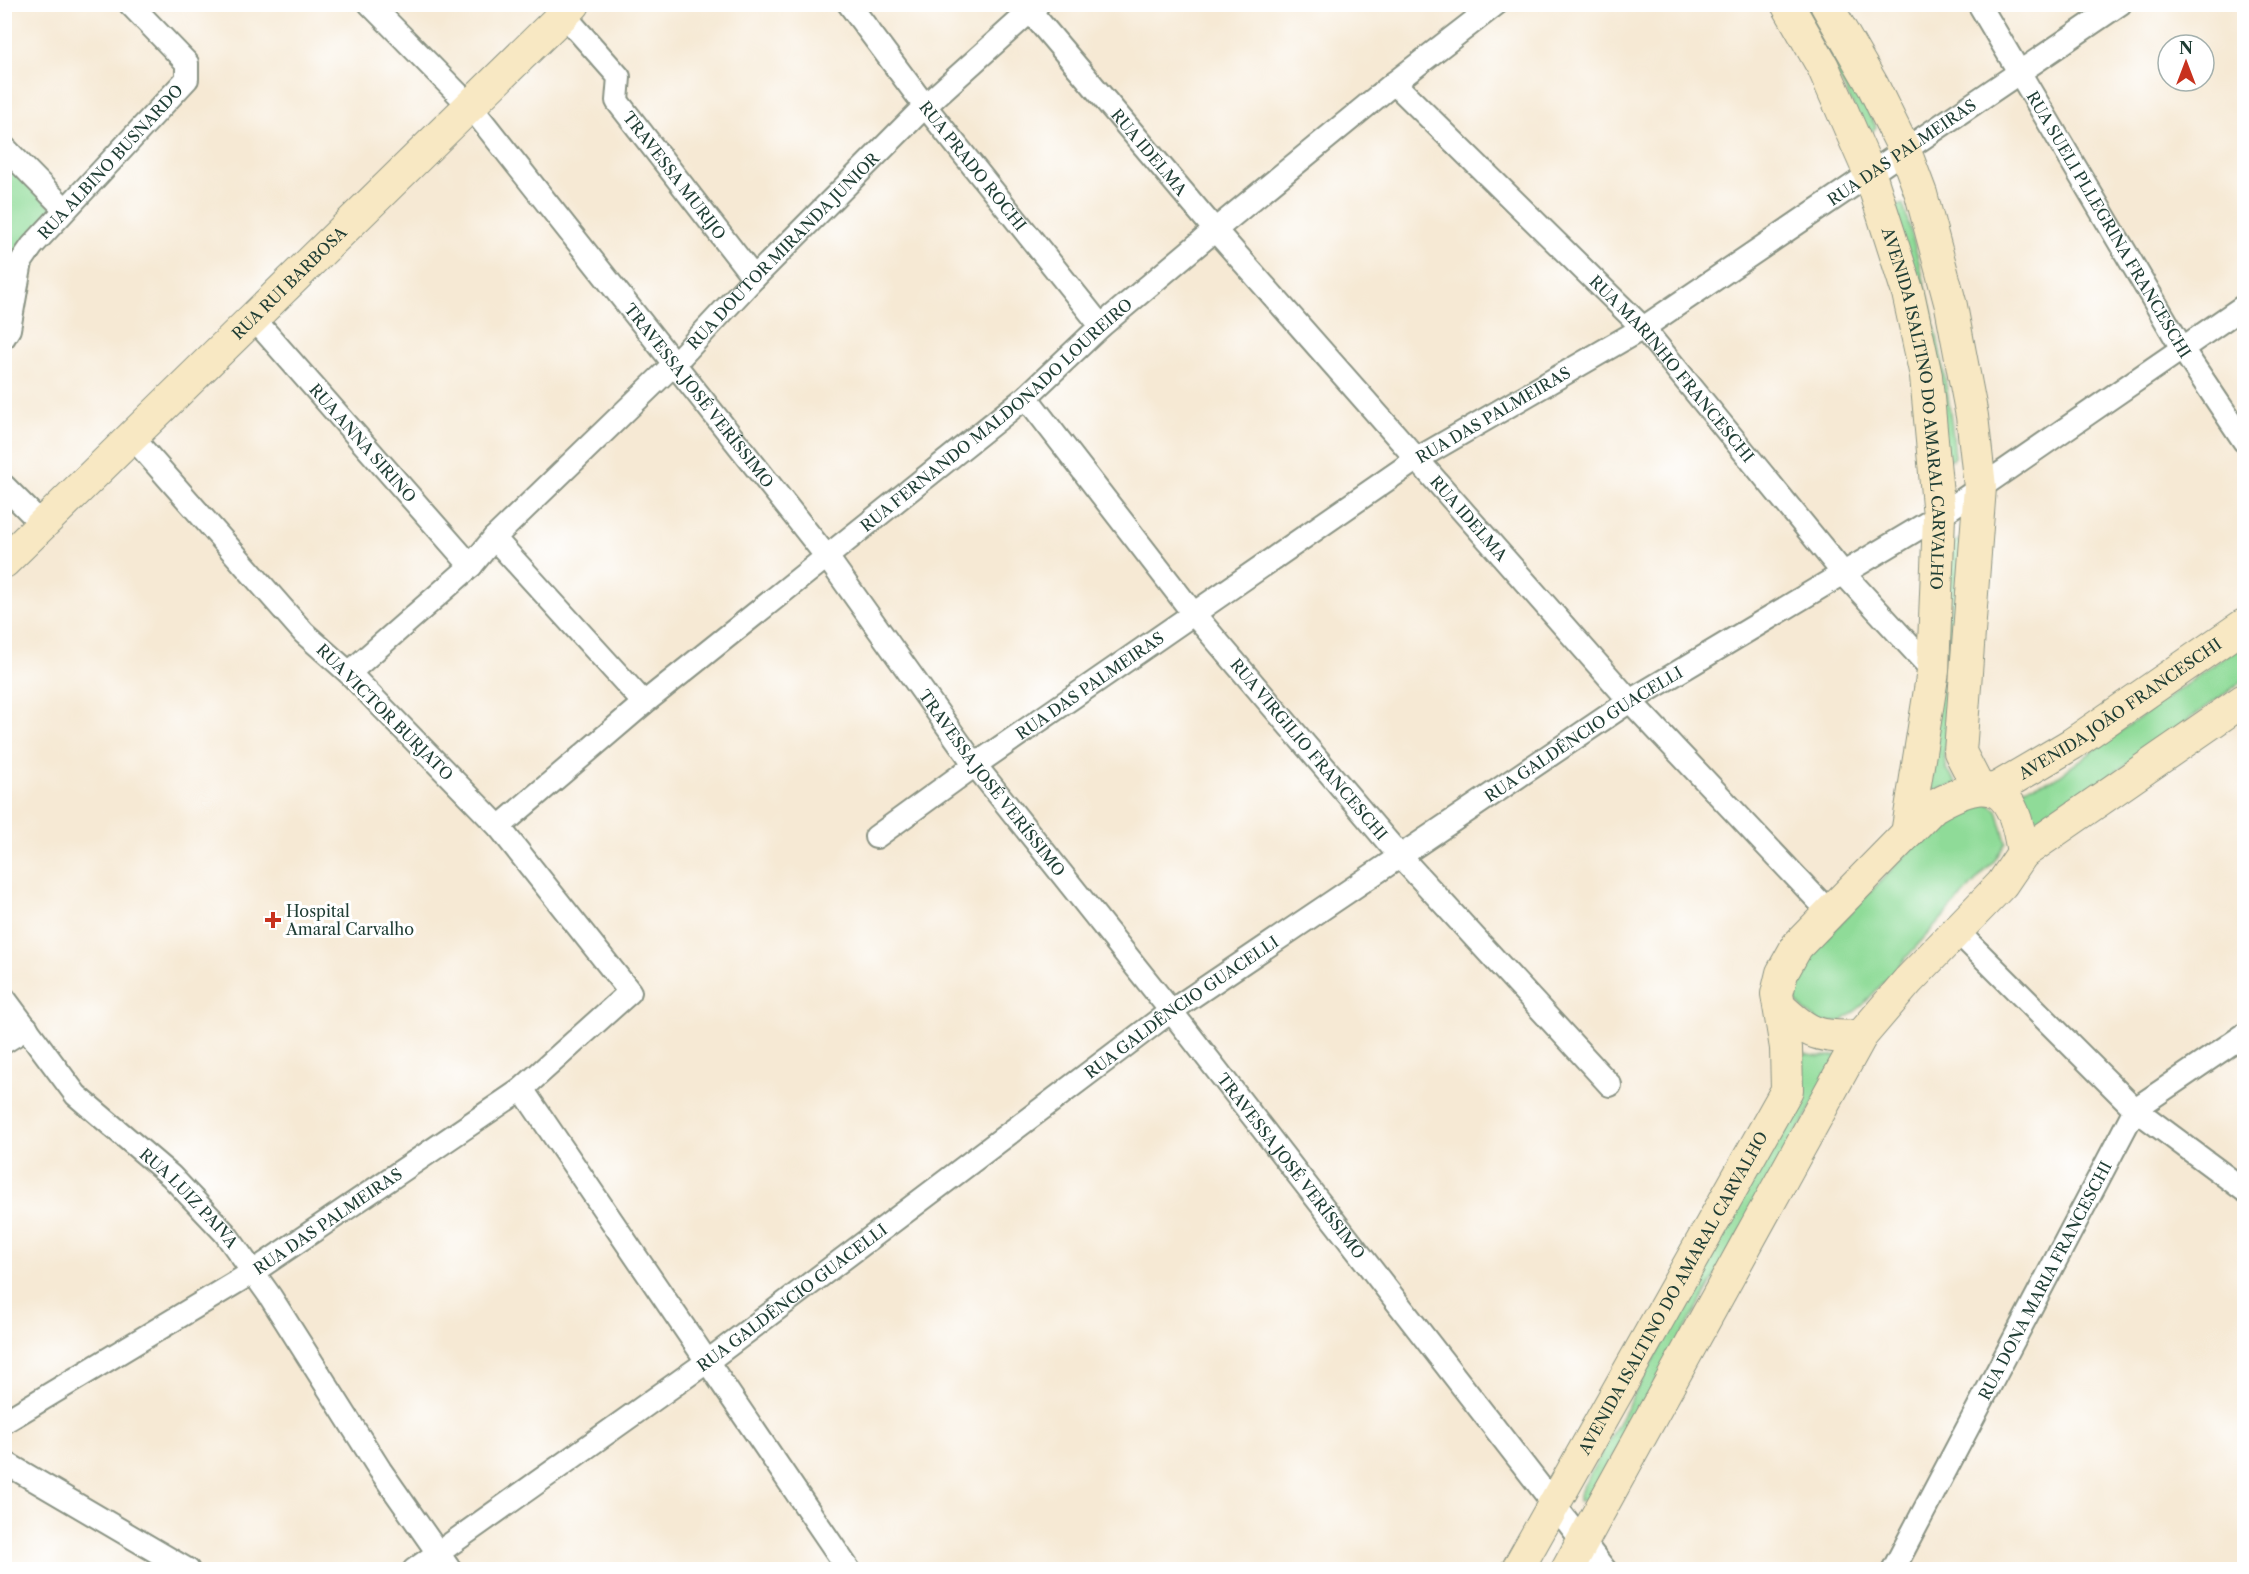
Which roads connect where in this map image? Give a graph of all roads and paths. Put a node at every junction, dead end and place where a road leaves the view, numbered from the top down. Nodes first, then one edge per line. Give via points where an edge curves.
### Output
1 (130, 4) edge
2 (370, 4) edge
3 (849, 4) edge
4 (1496, 4) edge
5 (1787, 4) edge
6 (1826, 4) edge
7 (1979, 4) edge
8 (2120, 4) edge
9 (1030, 7) edge
10 (569, 10) edge
11 (2020, 72) junction
12 (1394, 83) junction
13 (926, 106) junction
14 (471, 107) junction
15 (4, 147) edge
16 (1905, 151) junction
17 (1870, 174) junction
18 (65, 209) junction
19 (1215, 230) junction
20 (754, 278) junction
21 (2244, 306) edge
22 (254, 320) junction
23 (1101, 326) junction
24 (1643, 328) junction
25 (4, 337) edge
26 (2183, 350) junction
27 (673, 365) junction
28 (1026, 397) junction
29 (133, 438) junction
30 (2244, 441) edge
31 (1417, 459) junction
32 (4, 486) edge
33 (1980, 488) junction
34 (1939, 516) junction
35 (44, 525) junction
36 (494, 538) junction
37 (827, 557) junction
38 (4, 562) edge
39 (471, 566) junction
40 (1844, 574) junction
41 (1193, 613) junction
42 (2244, 624) edge
43 (1933, 671) junction
44 (349, 673) junction
45 (2244, 700) edge
46 (1630, 701) junction
47 (644, 703) junction
48 (975, 765) junction
49 (1986, 788) junction
50 (499, 827) junction
51 (1907, 834) junction
52 (876, 837) dead end
53 (2023, 852) junction
54 (1399, 855) junction
55 (1831, 914) junction
56 (1957, 931) junction
57 (630, 992) joint
58 (4, 998) edge
59 (1780, 1007) junction
60 (1171, 1011) junction
61 (27, 1028) junction
62 (2244, 1035) edge
63 (1861, 1036) junction
64 (4, 1042) edge
65 (1610, 1085) dead end
66 (522, 1089) junction
67 (2135, 1109) junction
68 (2244, 1190) edge
69 (253, 1272) junction
70 (708, 1361) junction
71 (4, 1422) edge
72 (4, 1462) edge
73 (1553, 1503) junction
74 (1583, 1540) junction
75 (444, 1561) edge
76 (188, 1569) edge
77 (414, 1569) edge
78 (849, 1569) edge
79 (1517, 1569) edge
80 (1567, 1569) edge
81 (1605, 1569) edge
82 (1893, 1569) edge

1 - 18 street, RUA ALBINO BUSNARDO via 187,63 187,79
2 - 14 street, TRAVESSA JOSÉ VERÍSSIMO
3 - 13 street, RUA PRADO ROCHI
4 - 12 street, RUA FERNANDO MALDONADO LOUREIRO
5 - 17 main road, AVENIDA ISALTINO DO AMARAL CARVALHO via 1823,67
6 - 16 main road
7 - 11 street, RUA SUELI PLLEGRINA FRANCESCHI
8 - 11 street, RUA DAS PALMEIRAS
9 - 13 street, RUA DOUTOR MIRANDA JUNIOR
9 - 19 street, RUA IDELMA
10 - 14 main road, RUA RUI BARBOSA
10 - 20 street, TRAVESSA MURIJO via 619,77 617,101
11 - 16 street, RUA DAS PALMEIRAS
11 - 26 street, RUA SUELI PLLEGRINA FRANCESCHI
12 - 19 street, RUA FERNANDO MALDONADO LOUREIRO
12 - 24 street, RUA MARINHO FRANCESCHI
13 - 20 street, RUA DOUTOR MIRANDA JUNIOR
13 - 23 street, RUA PRADO ROCHI
14 - 22 main road, RUA RUI BARBOSA
14 - 27 street, TRAVESSA JOSÉ VERÍSSIMO
15 - 18 street
16 - 17 street, RUA DAS PALMEIRAS
16 - 33 main road via 1921,194 1951,306 1972,416
17 - 24 street, RUA DAS PALMEIRAS
17 - 34 main road, AVENIDA ISALTINO DO AMARAL CARVALHO via 1908,293 1926,376
18 - 25 street, RUA ALBINO BUSNARDO via 21,261 9,329
19 - 23 street, RUA FERNANDO MALDONADO LOUREIRO
19 - 31 street, RUA IDELMA
20 - 27 street, RUA DOUTOR MIRANDA JUNIOR
21 - 26 street, RUA GALDÊNCIO GUACELLI
22 - 29 main road, RUA RUI BARBOSA
22 - 39 street, RUA ANNA SIRINO
23 - 28 street, RUA FERNANDO MALDONADO LOUREIRO
24 - 31 street, RUA DAS PALMEIRAS
24 - 40 street, RUA MARINHO FRANCESCHI
26 - 30 street, RUA SUELI PLLEGRINA FRANCESCHI
26 - 33 street, RUA GALDÊNCIO GUACELLI
27 - 36 street, RUA DOUTOR MIRANDA JUNIOR
27 - 37 street, TRAVESSA JOSÉ VERÍSSIMO
28 - 37 street, RUA FERNANDO MALDONADO LOUREIRO
28 - 41 street, RUA VIRGILIO FRANCESCHI
29 - 35 main road, RUA RUI BARBOSA
29 - 44 street, RUA VICTOR BURJATO via 304,633
31 - 41 street, RUA DAS PALMEIRAS
31 - 46 street, RUA IDELMA
32 - 35 street
33 - 34 street, RUA GALDÊNCIO GUACELLI
33 - 49 main road via 1960,752
34 - 40 street, RUA GALDÊNCIO GUACELLI
34 - 43 main road, AVENIDA ISALTINO DO AMARAL CARVALHO
35 - 38 main road, RUA RUI BARBOSA
36 - 39 street, RUA DOUTOR MIRANDA JUNIOR
36 - 47 street
37 - 47 street, RUA FERNANDO MALDONADO LOUREIRO
37 - 48 street, TRAVESSA JOSÉ VERÍSSIMO
39 - 44 street, RUA DOUTOR MIRANDA JUNIOR
40 - 43 street, RUA MARINHO FRANCESCHI
40 - 46 street, RUA GALDÊNCIO GUACELLI
41 - 48 street, RUA DAS PALMEIRAS
41 - 54 street, RUA VIRGILIO FRANCESCHI
42 - 49 main road, AVENIDA JOÃO FRANCESCHI via 2072,744
43 - 51 main road, AVENIDA ISALTINO DO AMARAL CARVALHO
44 - 50 street, RUA VICTOR BURJATO
45 - 53 main road
46 - 54 street, RUA GALDÊNCIO GUACELLI
46 - 55 street, RUA IDELMA
47 - 50 street, RUA FERNANDO MALDONADO LOUREIRO
48 - 52 street, RUA DAS PALMEIRAS
48 - 60 street, TRAVESSA JOSÉ VERÍSSIMO
49 - 51 main road, AVENIDA JOÃO FRANCESCHI via 1960,791 1933,807
49 - 53 main road via 2010,806 2019,825
50 - 57 street, RUA VICTOR BURJATO
51 - 55 main road, AVENIDA JOÃO FRANCESCHI
53 - 56 main road via 2002,884
54 - 60 street, RUA GALDÊNCIO GUACELLI
54 - 65 street, RUA VIRGILIO FRANCESCHI
55 - 59 main road, AVENIDA ISALTINO DO AMARAL CARVALHO via 1797,946 1782,973 1777,994
56 - 63 main road
56 - 67 street
57 - 66 street, RUA DAS PALMEIRAS
58 - 61 street, RUA LUIZ PAIVA
59 - 63 main road via 1802,1028 1831,1037
59 - 73 main road, AVENIDA ISALTINO DO AMARAL CARVALHO via 1786,1048 1786,1090
60 - 70 street, RUA GALDÊNCIO GUACELLI
60 - 73 street, TRAVESSA JOSÉ VERÍSSIMO
61 - 64 street
61 - 69 street, RUA LUIZ PAIVA via 76,1095 171,1176 225,1233
62 - 67 street, RUA DONA MARIA FRANCESCHI
63 - 74 main road
66 - 69 street, RUA DAS PALMEIRAS
66 - 70 street
67 - 68 street
67 - 82 street, RUA DONA MARIA FRANCESCHI
69 - 71 street, RUA DAS PALMEIRAS
69 - 75 street, RUA LUIZ PAIVA via 380,1470
70 - 75 street, RUA GALDÊNCIO GUACELLI
70 - 78 street
72 - 76 street
73 - 74 street, TRAVESSA JOSÉ VERÍSSIMO
73 - 79 main road, AVENIDA ISALTINO DO AMARAL CARVALHO
74 - 80 main road
74 - 81 street, TRAVESSA JOSÉ VERÍSSIMO
75 - 77 street, RUA GALDÊNCIO GUACELLI

